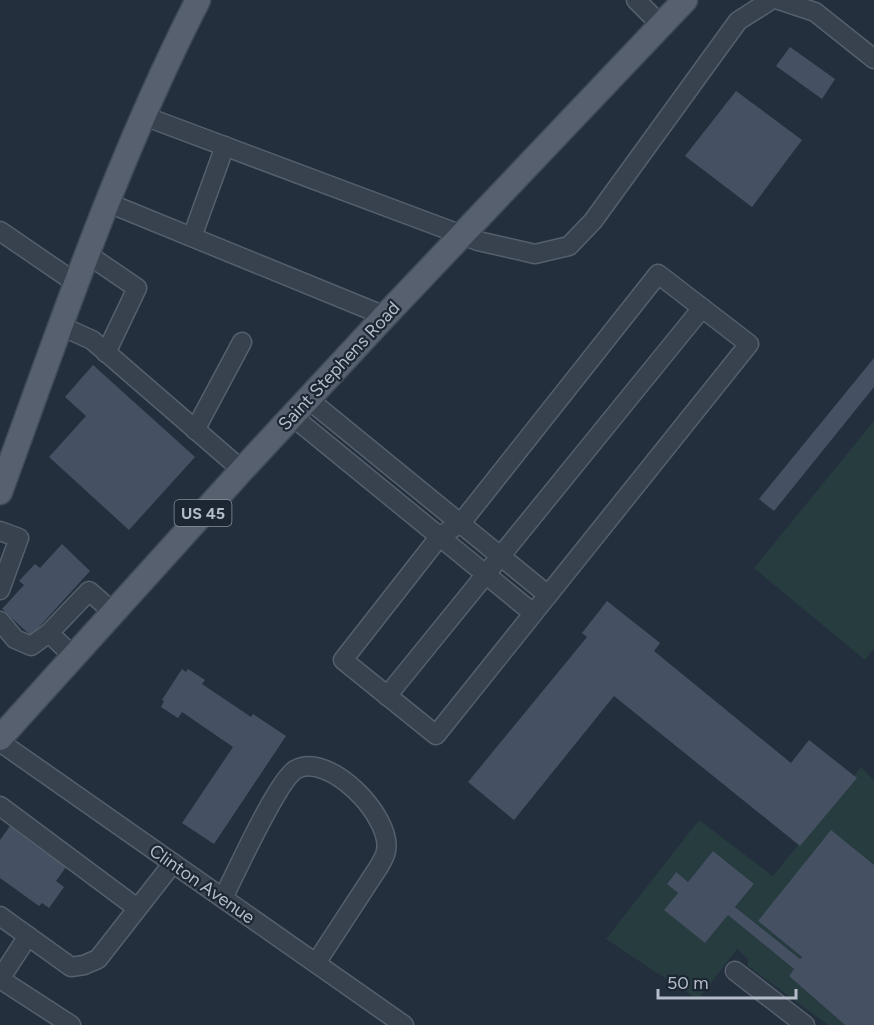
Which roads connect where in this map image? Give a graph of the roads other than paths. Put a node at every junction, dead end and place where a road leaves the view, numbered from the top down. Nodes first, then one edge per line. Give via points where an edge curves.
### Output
1 (198, 0) edge
2 (636, 0) edge
3 (686, 0) edge
4 (771, 0) edge
5 (779, 0) edge
6 (662, 26) junction
7 (874, 59) edge
8 (144, 116) junction
9 (225, 146) junction
10 (106, 202) junction
11 (0, 231) edge
12 (463, 234) junction
13 (192, 237) junction
14 (87, 254) junction
15 (76, 282) junction
16 (702, 308) junction
17 (385, 316) junction
18 (61, 326) junction
19 (242, 342) dead end
20 (106, 353) junction
21 (300, 407) junction
22 (195, 430) junction
23 (376, 454) junction
24 (242, 470) junction
25 (362, 473) junction
26 (0, 492) edge
27 (461, 523) junction
28 (0, 531) edge
29 (440, 536) junction
30 (501, 556) junction
31 (486, 574) junction
32 (0, 590) edge
33 (548, 595) junction
34 (113, 612) junction
35 (533, 613) junction
36 (0, 621) edge
37 (49, 633) junction
38 (73, 656) junction
39 (387, 696) junction
40 (0, 740) edge
41 (1, 810) edge
42 (173, 863) junction
43 (223, 898) junction
44 (137, 908) junction
45 (0, 916) edge
46 (28, 936) junction
47 (315, 963) junction
48 (735, 972) dead end
49 (0, 979) edge
50 (71, 1025) edge
51 (404, 1025) edge
52 (805, 1025) edge

1 - 8 main road
2 - 6 street
3 - 6 main road, Saint Stephens Road / US 45
4 - 12 street via 738,21 593,221 569,246 536,254
5 - 7 street via 815,12
6 - 12 main road, Saint Stephens Road / US 45
8 - 9 street
8 - 10 main road
9 - 12 street
9 - 13 street
10 - 13 street
10 - 14 main road
11 - 15 street
12 - 17 main road, Saint Stephens Road / US 45
13 - 17 street
14 - 15 main road
14 - 20 street via 138,288
15 - 18 main road
16 - 27 street via 658,274
16 - 30 street
16 - 33 street via 748,344
17 - 21 main road, Saint Stephens Road / US 45
18 - 20 street via 92,340
18 - 26 main road
19 - 22 street
20 - 22 street
21 - 23 street
21 - 24 main road, Saint Stephens Road / US 45
21 - 25 street
22 - 24 street
23 - 25 street
23 - 27 street
24 - 34 main road, Saint Stephens Road / US 45
25 - 29 street
27 - 29 street
27 - 30 street
28 - 32 street via 18,538
29 - 31 street
29 - 39 street via 343,660
30 - 31 street
30 - 33 street
31 - 35 street
31 - 39 street
33 - 35 street
34 - 37 street via 89,591
34 - 38 main road, Saint Stephens Road / US 45
35 - 39 street via 436,735
36 - 37 street via 15,639 31,646
37 - 38 street
38 - 40 main road, Saint Stephens Road / US 45
40 - 42 street, Clinton Avenue
41 - 44 street
42 - 43 street, Clinton Avenue
42 - 44 street
43 - 47 street, Clinton Avenue
43 - 47 street via 279,789 295,771 321,767 354,788 374,812 386,851
44 - 46 street via 98,959 84,965 71,966
45 - 46 street
46 - 49 street
47 - 51 street, Clinton Avenue
48 - 52 street
49 - 50 street

